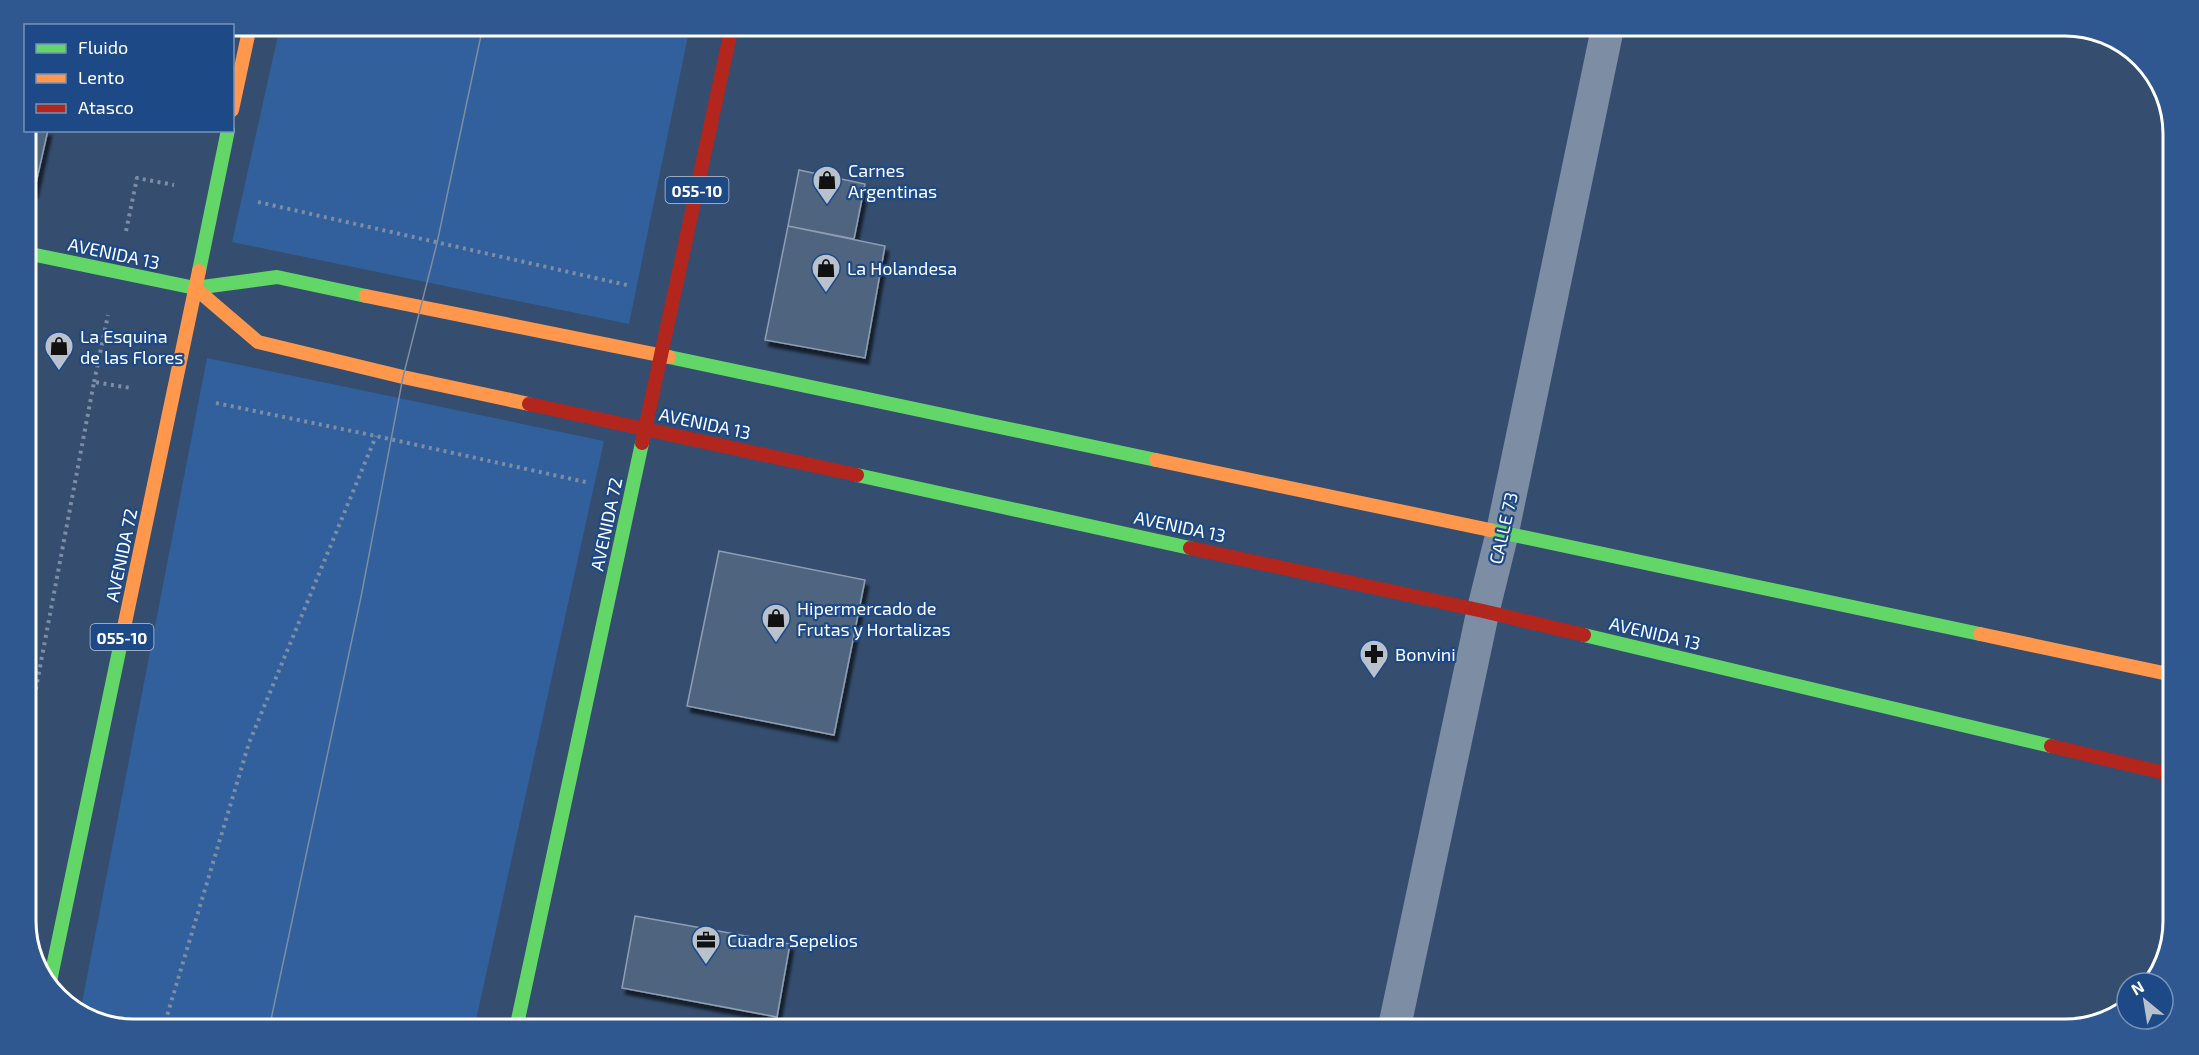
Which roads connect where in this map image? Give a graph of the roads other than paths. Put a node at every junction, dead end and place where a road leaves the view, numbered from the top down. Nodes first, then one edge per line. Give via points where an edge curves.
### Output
1 (248, 36) edge
2 (730, 36) edge
3 (1606, 36) edge
4 (234, 101) edge
5 (228, 132) edge
6 (36, 254) edge
7 (195, 288) junction
8 (661, 355) junction
9 (645, 429) junction
10 (1502, 534) junction
11 (1483, 611) junction
12 (2163, 673) edge
13 (2163, 772) edge
14 (52, 973) edge
15 (518, 1019) edge
16 (1396, 1019) edge

1 - 4 main road
2 - 8 main road, AVENIDA 72 / 055-10
3 - 10 street, CALLE 73
5 - 7 main road, AVENIDA 72 / 055-10
6 - 7 main road, AVENIDA 13
7 - 8 main road, AVENIDA 13 via 277,277
7 - 9 main road, AVENIDA 13 via 258,342
7 - 14 main road, AVENIDA 72 / 055-10
8 - 9 main road, AVENIDA 72 / 055-10
8 - 10 main road, AVENIDA 13
9 - 11 main road, AVENIDA 13
9 - 15 main road, AVENIDA 72 / 055-10
10 - 11 street, CALLE 73
10 - 12 main road, AVENIDA 13
11 - 13 main road, AVENIDA 13
11 - 16 street, CALLE 73

